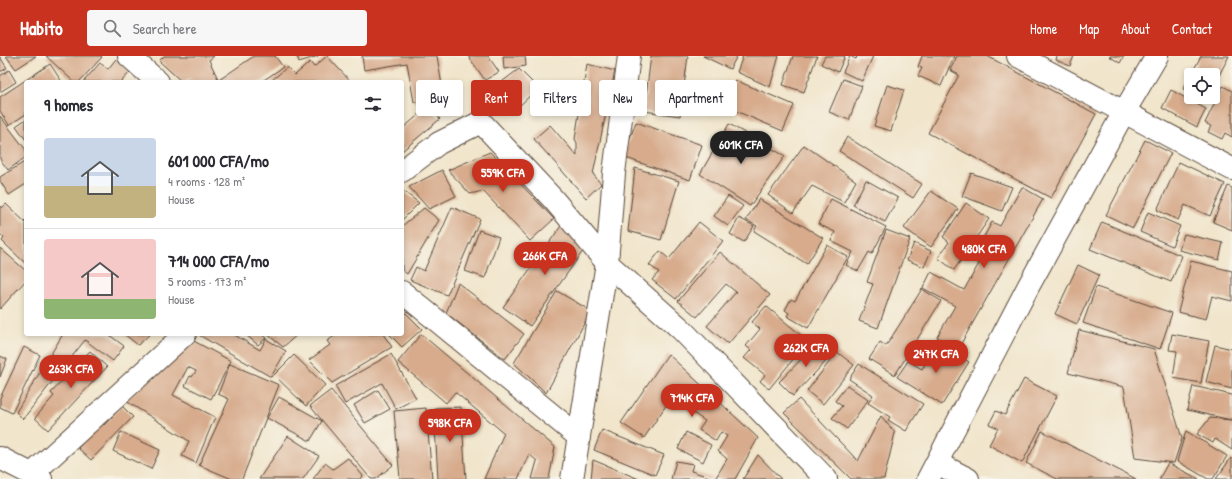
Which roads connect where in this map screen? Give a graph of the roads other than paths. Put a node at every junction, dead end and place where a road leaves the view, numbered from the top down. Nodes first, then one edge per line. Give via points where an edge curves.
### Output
1 (129, 56) edge
2 (629, 56) edge
3 (1018, 56) edge
4 (1156, 56) edge
5 (156, 80) edge
6 (1124, 112) junction
7 (404, 169) edge
8 (1232, 169) edge
9 (606, 263) junction
10 (404, 294) edge
11 (183, 336) edge
12 (579, 437) junction
13 (0, 458) edge
14 (932, 471) edge
15 (36, 477) edge
16 (572, 479) edge
17 (826, 479) edge
18 (968, 479) edge

1 - 5 street
2 - 9 street
3 - 6 street
4 - 6 street
6 - 8 street
6 - 14 street via 1028,287
7 - 9 street via 439,143 481,122 553,199
9 - 12 street
9 - 17 street via 681,330
10 - 12 street
11 - 15 street
12 - 16 street
13 - 15 street
14 - 18 street

